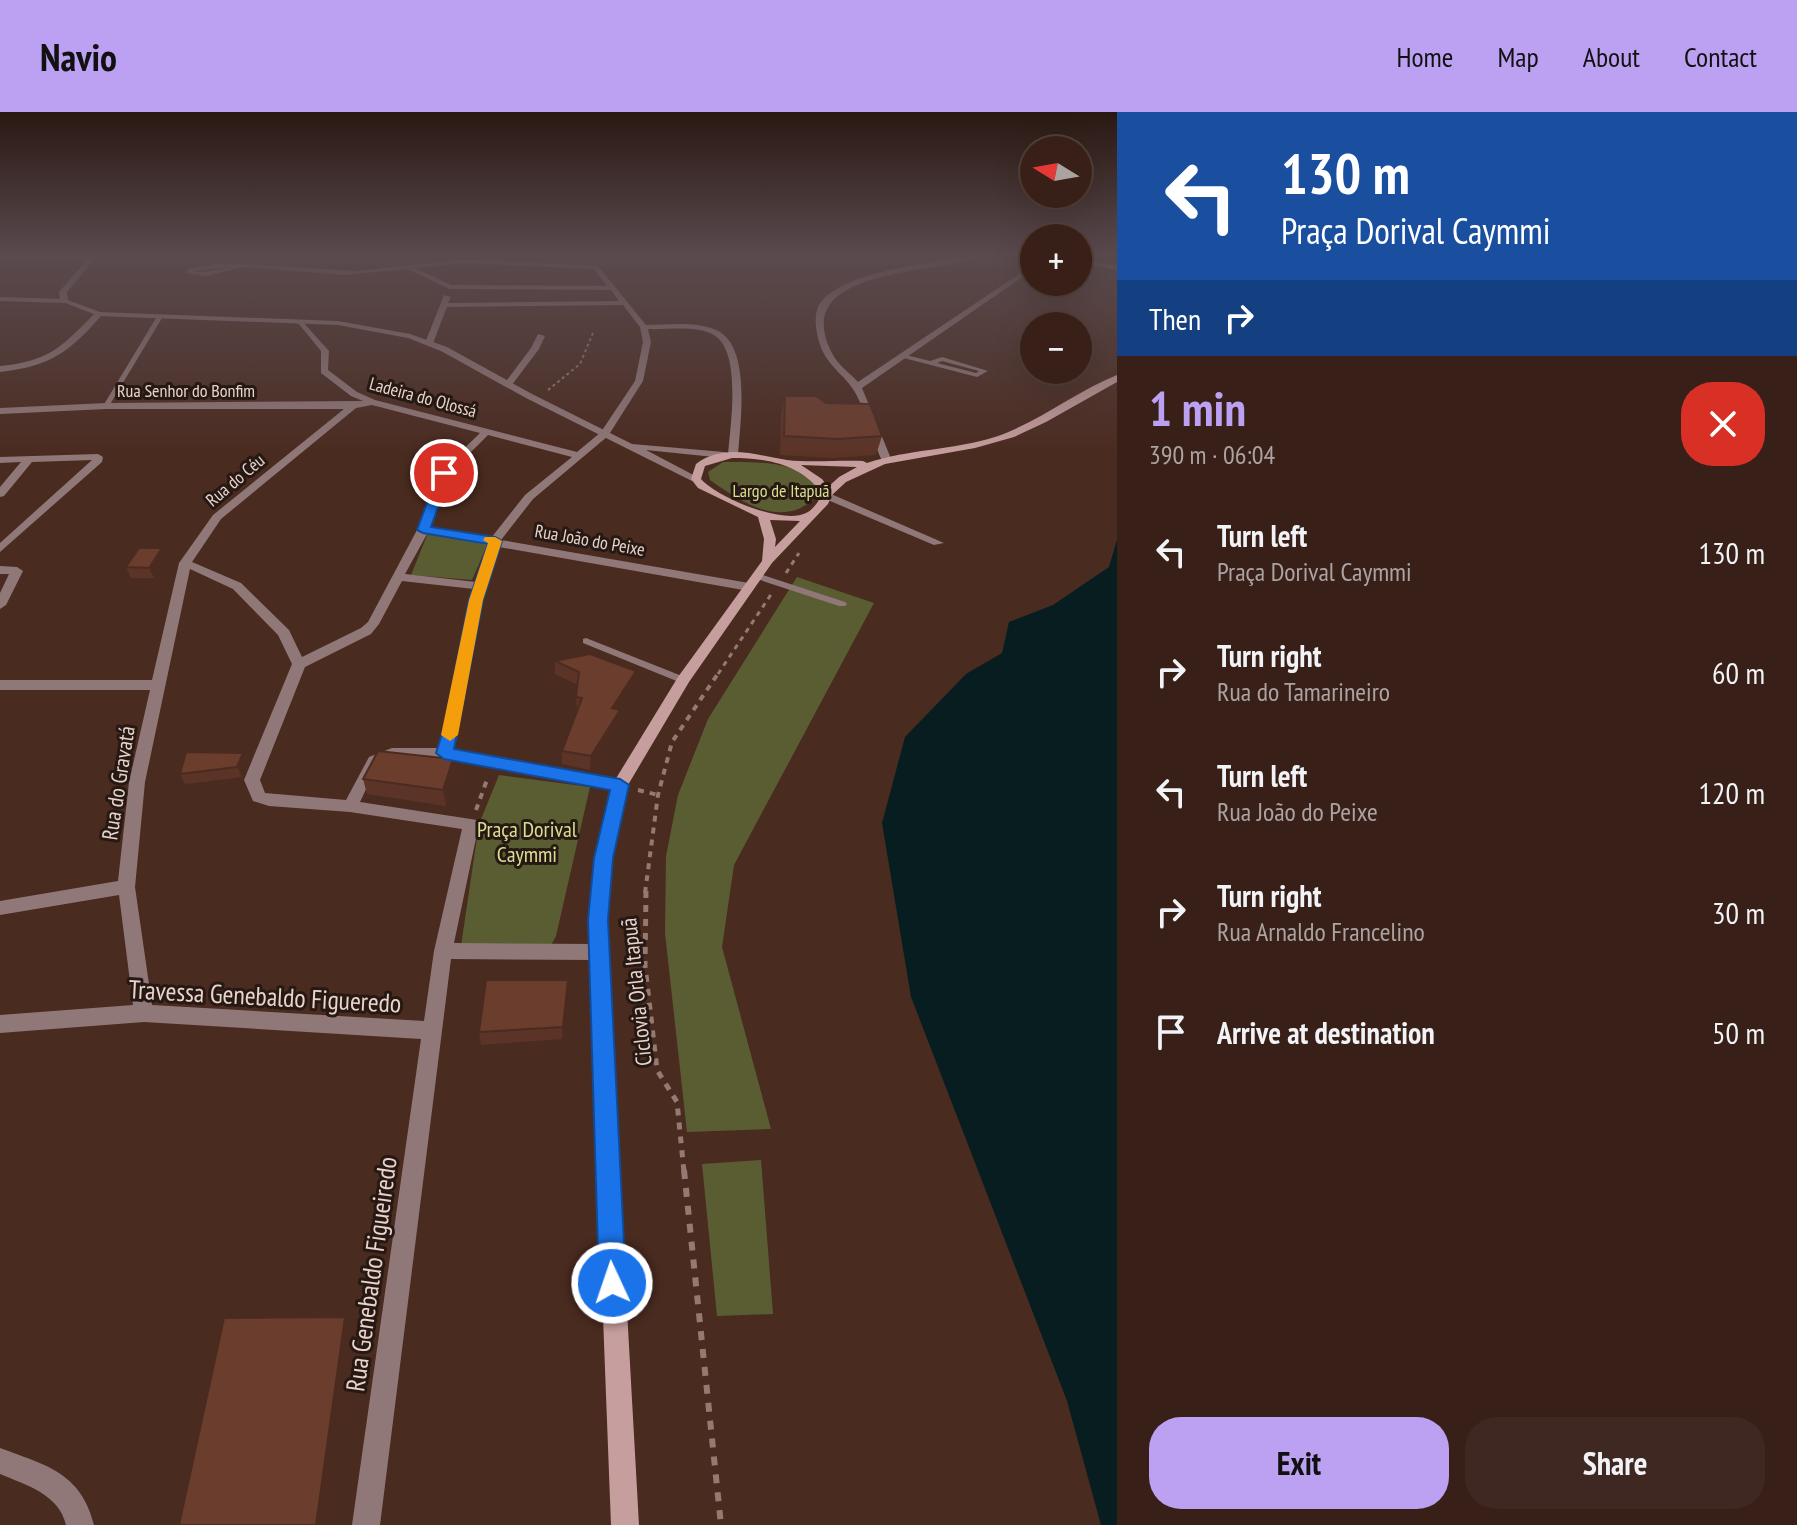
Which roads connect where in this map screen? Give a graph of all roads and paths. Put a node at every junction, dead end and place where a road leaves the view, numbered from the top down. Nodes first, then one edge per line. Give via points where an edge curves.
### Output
1 (91, 322) edge
2 (157, 322) edge
3 (272, 322) edge
4 (438, 322) edge
5 (639, 322) edge
6 (821, 322) edge
7 (952, 322) edge
8 (302, 323) junction
9 (644, 327) junction
10 (593, 333) dead end
11 (541, 336) dead end
12 (429, 343) junction
13 (902, 356) junction
14 (930, 363) junction
15 (0, 369) edge
16 (1117, 378) edge
17 (508, 384) junction
18 (857, 387) junction
19 (548, 390) dead end
20 (372, 402) junction
21 (106, 406) junction
22 (353, 406) junction
23 (0, 411) edge
24 (487, 431) junction
25 (605, 434) junction
26 (626, 445) junction
27 (577, 455) junction
28 (728, 455) junction
29 (30, 458) junction
30 (0, 460) edge
31 (887, 461) junction
32 (789, 462) junction
33 (873, 464) junction
34 (696, 479) junction
35 (0, 494) edge
36 (827, 495) junction
37 (763, 516) junction
38 (810, 516) junction
39 (423, 530) junction
40 (495, 541) junction
41 (938, 543) dead end
42 (804, 546) dead end
43 (0, 549) edge
44 (185, 563) junction
45 (0, 570) edge
46 (758, 575) junction
47 (399, 577) junction
48 (779, 583) junction
49 (481, 586) junction
50 (842, 604) dead end
51 (0, 605) edge
52 (586, 641) dead end
53 (299, 664) junction
54 (683, 680) junction
55 (157, 685) junction
56 (0, 686) edge
57 (444, 753) junction
58 (493, 764) junction
59 (620, 785) junction
60 (350, 806) junction
61 (471, 824) junction
62 (126, 887) junction
63 (0, 908) edge
64 (443, 951) junction
65 (598, 952) junction
66 (144, 1013) junction
67 (0, 1024) edge
68 (432, 1031) junction
69 (0, 1461) edge
70 (80, 1525) edge
71 (366, 1525) edge
72 (625, 1525) edge
73 (721, 1525) edge

1 - 15 street via 51,359
2 - 21 lane
3 - 8 street
4 - 12 street
5 - 9 street
6 - 18 street via 831,359
7 - 13 street
8 - 12 street via 368,327
8 - 20 street, Ladeira do Olossá via 325,351 324,371
9 - 25 street via 647,342 639,381
9 - 28 street via 709,331 726,339 736,384
10 - 19 path via 580,364
11 - 17 street
12 - 17 street
13 - 14 lane
13 - 18 street
14 - 14 lane via 973,374 985,371 942,359
16 - 31 main road via 997,440
17 - 25 street
18 - 31 street
20 - 22 street, Rua Senhor do Bonfim
20 - 24 street, Ladeira do Olossá
21 - 22 street, Rua Senhor do Bonfim
21 - 23 street, Rua Senhor do Bonfim
22 - 44 street, Rua do Céu via 217,517
24 - 27 street, Ladeira do Olossá
24 - 39 street via 444,473
25 - 26 street
25 - 27 street
26 - 28 street
26 - 34 street
27 - 40 street via 529,497
28 - 32 main road
28 - 34 main road via 701,464
29 - 30 street
29 - 35 street
29 - 43 street via 93,455 98,460
31 - 33 main road
32 - 33 main road
32 - 36 main road via 814,475
33 - 36 main road via 848,474
34 - 37 main road
36 - 38 main road
36 - 41 street
37 - 38 main road
37 - 46 main road via 770,539
38 - 46 main road
39 - 40 street, Rua João do Peixe
39 - 47 street
40 - 46 street, Rua João do Peixe
40 - 49 street
42 - 48 path, Ciclovia Orla Itapuã
44 - 53 street via 237,586 284,633
44 - 55 street, Rua do Gravatá
45 - 51 street via 17,571
46 - 48 lane
46 - 54 main road
47 - 49 street
47 - 53 street via 366,631
48 - 50 lane
48 - 73 path, Ciclovia Orla Itapuã via 672,742 658,795 644,903 657,1070 677,1102
49 - 57 street
52 - 54 lane
53 - 60 street via 252,780 259,797 269,800
54 - 59 main road
55 - 56 street
55 - 62 street, Rua do Gravatá via 137,782
57 - 58 street
57 - 60 street via 381,756
58 - 59 street
58 - 61 path
59 - 65 main road via 603,858
60 - 61 street
61 - 64 street
62 - 63 street
62 - 66 street, Rua do Gravatá
64 - 65 street
64 - 68 street
65 - 72 main road
66 - 67 street, Travessa Genebaldo Figueredo
66 - 68 street, Travessa Genebaldo Figueredo
68 - 71 street, Rua Genebaldo Figueiredo
69 - 70 street via 60,1486 79,1511

